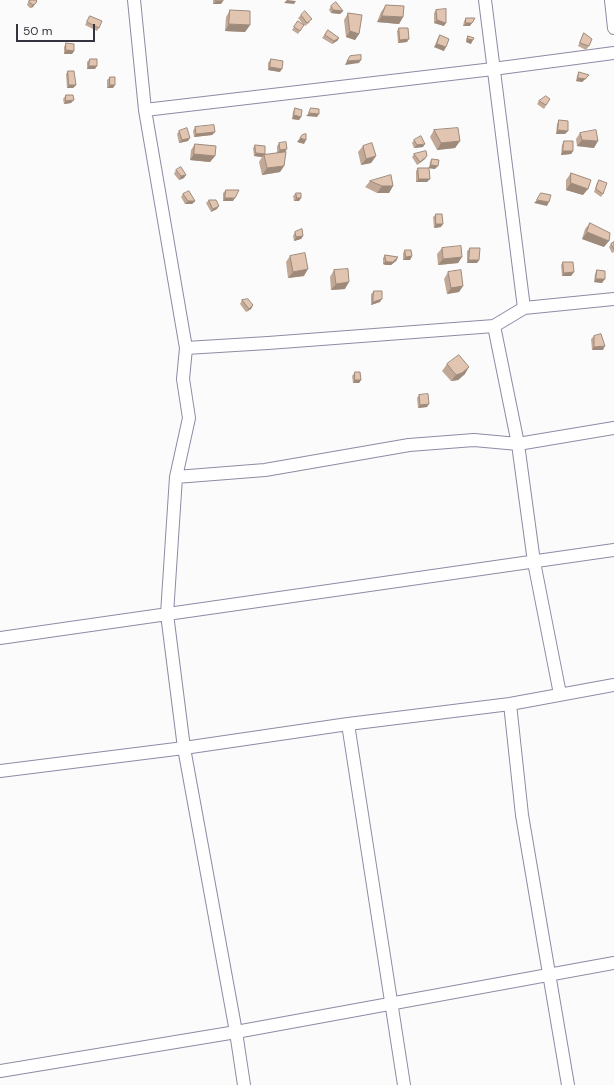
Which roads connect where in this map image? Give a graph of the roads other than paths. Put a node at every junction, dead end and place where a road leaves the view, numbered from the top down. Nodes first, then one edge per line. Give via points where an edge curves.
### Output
1 (134, 0) edge
2 (485, 0) edge
3 (611, 0) edge
4 (614, 28) edge
5 (614, 53) edge
6 (493, 69) junction
7 (145, 110) junction
8 (614, 299) edge
9 (524, 308) junction
10 (494, 326) junction
11 (186, 348) junction
12 (614, 428) edge
13 (518, 444) junction
14 (176, 477) junction
15 (614, 550) edge
16 (534, 562) junction
17 (167, 614) junction
18 (0, 638) edge
19 (614, 685) edge
20 (560, 694) junction
21 (510, 704) junction
22 (348, 724) junction
23 (184, 748) junction
24 (0, 771) edge
25 (614, 963) edge
26 (549, 975) junction
27 (391, 1004) junction
28 (236, 1032) junction
29 (0, 1071) edge
30 (244, 1085) edge
31 (404, 1085) edge
32 (568, 1085) edge

1 - 7 street
2 - 6 street
3 - 4 street
5 - 6 street
6 - 7 street
6 - 9 street
7 - 11 street
8 - 9 street
9 - 10 street
10 - 11 street
10 - 13 street
11 - 14 street via 183,379 189,418
12 - 13 street
13 - 14 street via 474,440 409,445 265,470
13 - 16 street
14 - 17 street
15 - 16 street
16 - 17 street
16 - 20 street
17 - 18 street
17 - 23 street
19 - 20 street
20 - 21 street
21 - 22 street
21 - 26 street via 522,815
22 - 23 street
22 - 27 street
23 - 24 street
23 - 28 street
25 - 26 street
26 - 27 street
26 - 32 street
27 - 28 street
27 - 31 street
28 - 29 street
28 - 30 street

